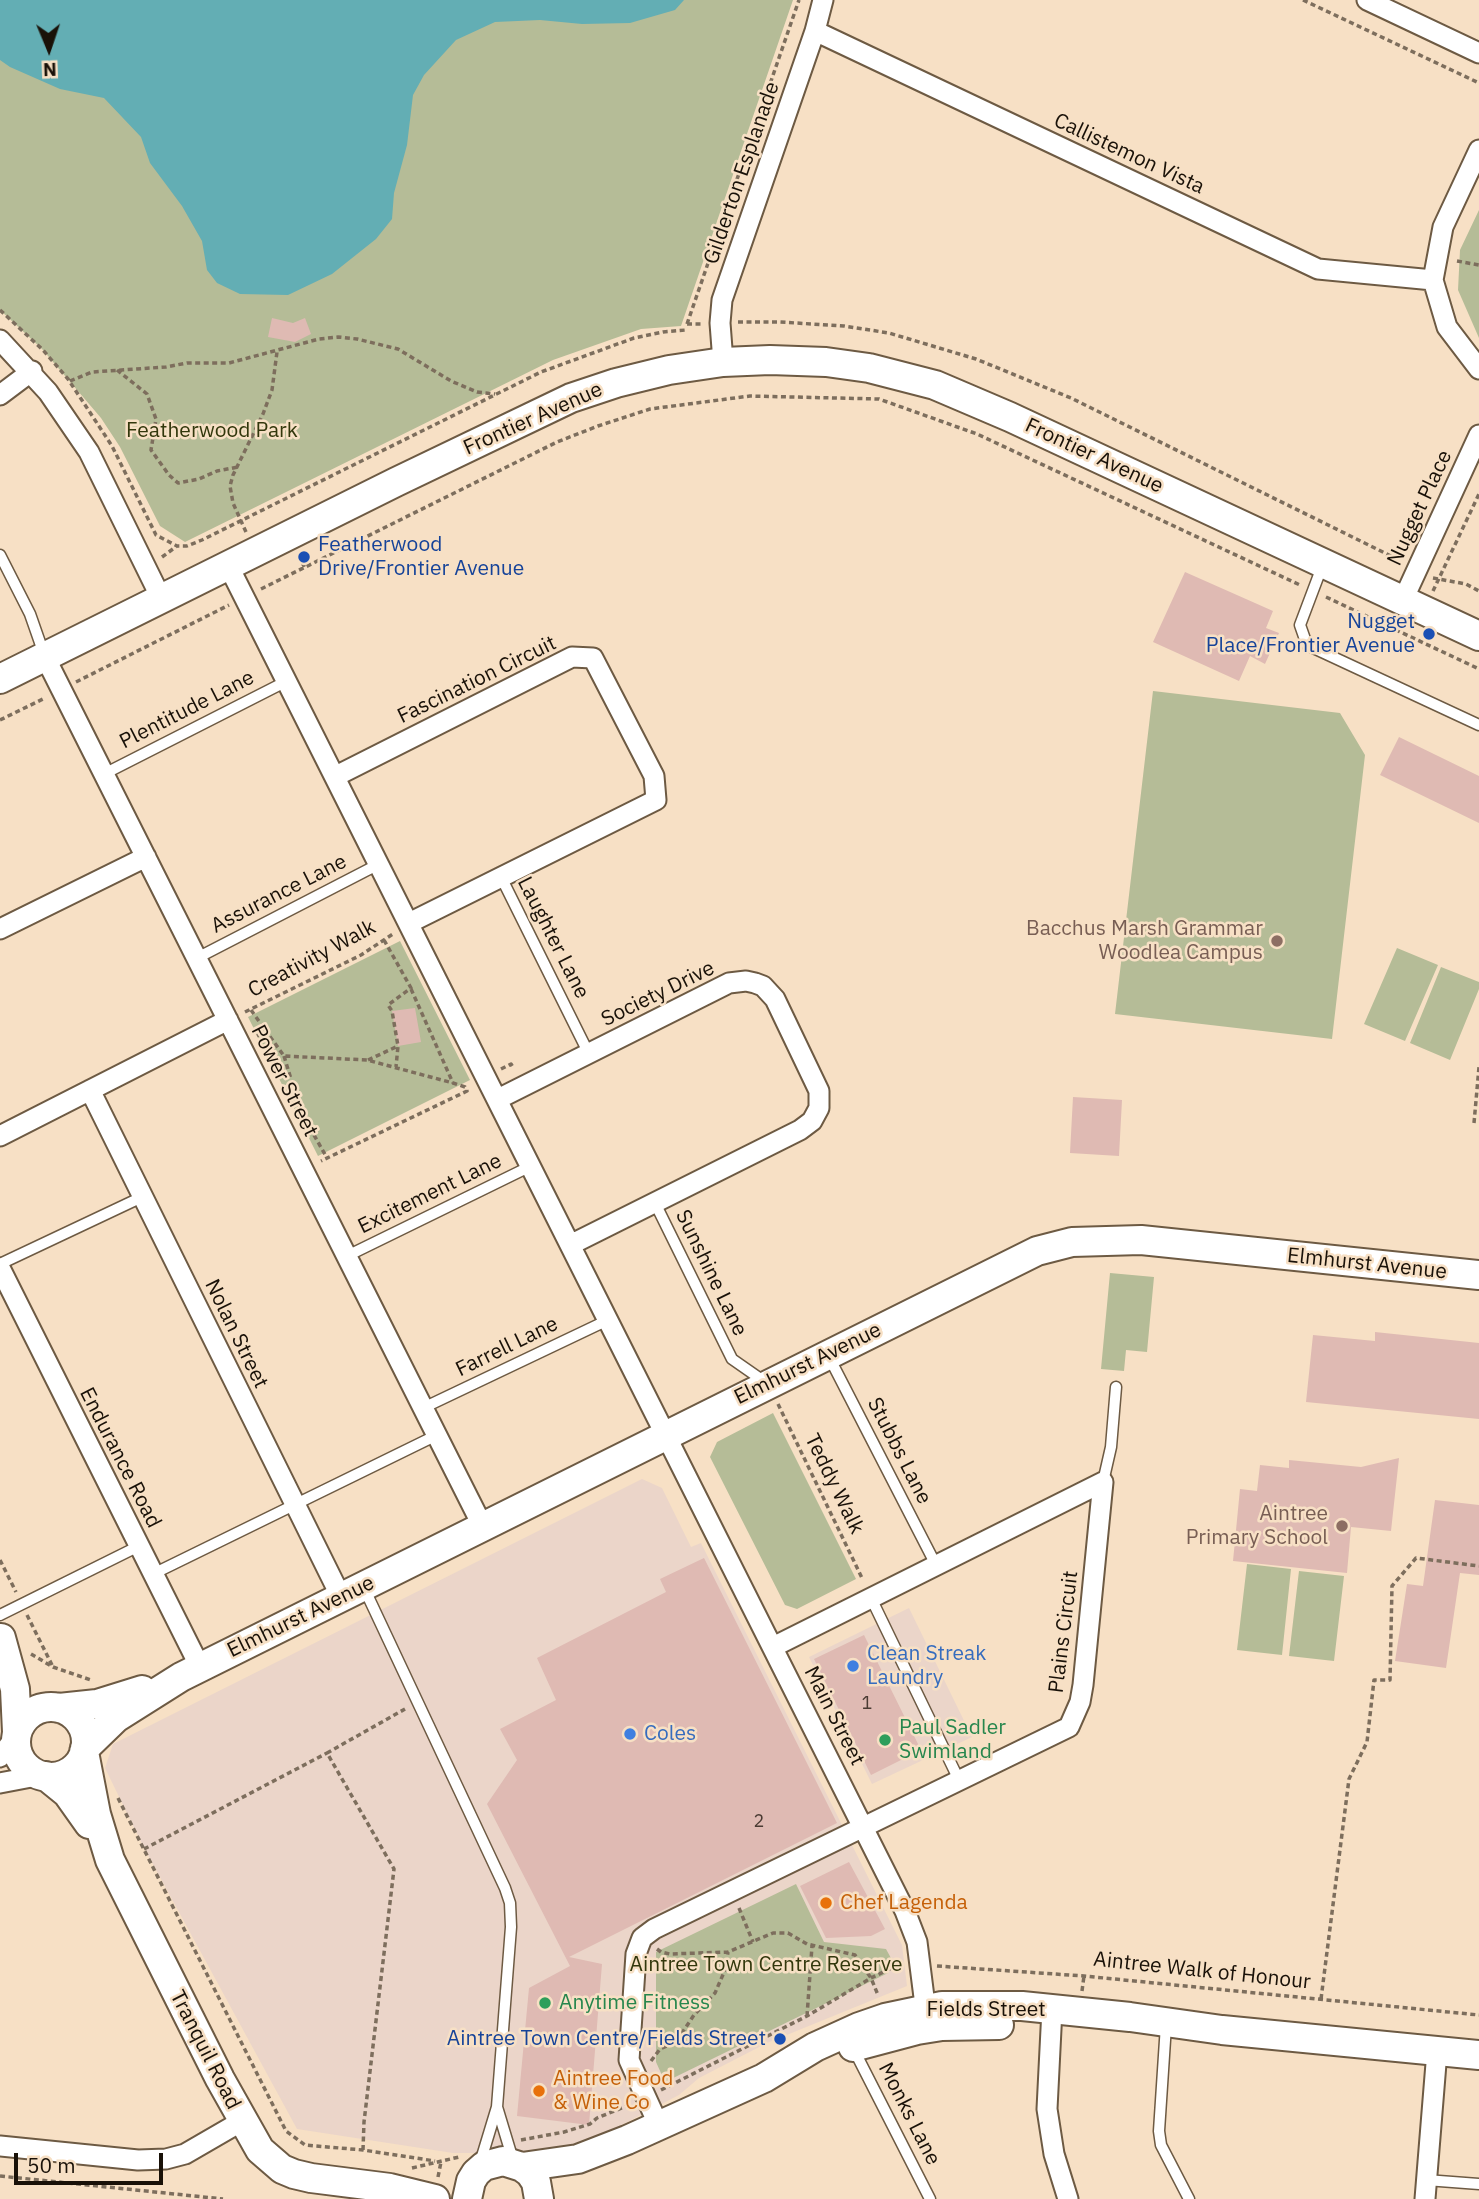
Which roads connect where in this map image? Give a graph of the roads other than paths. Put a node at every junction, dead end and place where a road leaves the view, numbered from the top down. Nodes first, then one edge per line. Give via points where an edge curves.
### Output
1 (824, 0) edge
2 (1367, 0) edge
3 (815, 31) junction
4 (1479, 53) edge
5 (1479, 150) edge
6 (1433, 280) junction
7 (0, 340) edge
8 (723, 362) junction
9 (1479, 369) edge
10 (32, 371) junction
11 (0, 395) edge
12 (1479, 435) edge
13 (0, 555) edge
14 (1324, 563) junction
15 (228, 565) junction
16 (161, 598) junction
17 (1413, 605) junction
18 (1479, 636) edge
19 (45, 657) junction
20 (0, 679) edge
21 (288, 681) junction
22 (1479, 724) edge
23 (104, 774) junction
24 (336, 776) junction
25 (146, 857) junction
26 (379, 863) junction
27 (501, 877) junction
28 (409, 923) junction
29 (0, 929) edge
30 (197, 958) junction
31 (228, 1020) junction
32 (589, 1054) junction
33 (90, 1090) junction
34 (498, 1099) junction
35 (0, 1136) edge
36 (531, 1166) junction
37 (142, 1197) junction
38 (655, 1203) junction
39 (570, 1245) junction
40 (346, 1256) junction
41 (0, 1266) edge
42 (1479, 1275) edge
43 (608, 1320) junction
44 (827, 1355) junction
45 (768, 1384) junction
46 (1116, 1387) dead end
47 (424, 1409) junction
48 (437, 1435) junction
49 (666, 1435) junction
50 (1103, 1482) junction
51 (294, 1504) junction
52 (483, 1527) junction
53 (139, 1546) junction
54 (936, 1565) junction
55 (153, 1574) junction
56 (352, 1592) junction
57 (871, 1598) junction
58 (0, 1629) edge
59 (773, 1647) junction
60 (191, 1672) junction
61 (56, 1707) junction
62 (11, 1741) edge
63 (85, 1750) junction
64 (44, 1776) junction
65 (959, 1780) junction
66 (0, 1783) edge
67 (89, 1824) joint
68 (864, 1827) junction
69 (110, 1860) junction
70 (927, 2018) junction
71 (1052, 2018) junction
72 (1166, 2027) junction
73 (853, 2047) junction
74 (1437, 2051) junction
75 (1479, 2055) edge
76 (764, 2078) junction
77 (497, 2107) junction
78 (242, 2121) junction
79 (659, 2126) junction
80 (0, 2146) edge
81 (578, 2159) junction
82 (518, 2165) junction
83 (472, 2183) edge
84 (1479, 2184) edge
85 (390, 2188) junction
86 (1425, 2189) edge
87 (539, 2197) edge
88 (1065, 2198) edge
89 (435, 2199) edge
90 (930, 2199) edge
91 (1189, 2199) edge

1 - 3 street, Gilderton Esplanade
2 - 4 street
3 - 6 street, Callistemon Vista via 1318,270
3 - 8 street, Gilderton Esplanade via 722,300
5 - 6 street via 1443,227
6 - 9 street via 1447,327
7 - 10 street
8 - 14 street, Frontier Avenue via 826,362 935,385
8 - 15 street, Frontier Avenue via 661,371 571,398
10 - 11 street
10 - 16 street via 89,452
12 - 17 street, Nugget Place via 1417,569
13 - 19 lane via 30,614
14 - 17 street, Frontier Avenue
14 - 22 lane via 1300,625 1307,645
15 - 16 street, Frontier Avenue
15 - 21 street, Main Street
16 - 19 street, Frontier Avenue
17 - 18 street, Frontier Avenue
19 - 20 street, Frontier Avenue
19 - 23 street, Power Street
21 - 23 lane, Plentitude Lane
21 - 24 street, Main Street
23 - 25 street, Power Street
24 - 26 street, Main Street
24 - 27 street, Fascination Circuit via 572,657 593,658 654,776 656,800
25 - 29 street
25 - 30 street, Power Street
26 - 28 street, Main Street
26 - 30 lane, Assurance Lane
27 - 28 street, Fascination Circuit
27 - 32 lane, Laughter Lane
28 - 34 street, Main Street
30 - 31 street, Power Street
31 - 33 street
31 - 40 street, Power Street
32 - 34 street, Society Drive
32 - 38 street, Society Drive via 729,983 746,981 763,986 775,999 816,1083 819,1108 807,1126
33 - 35 street
33 - 37 street, Nolan Street
34 - 36 street, Main Street
36 - 39 street, Main Street
36 - 40 lane, Excitement Lane
37 - 41 lane
37 - 51 street, Nolan Street
38 - 39 street, Society Drive
38 - 45 lane, Sunshine Lane via 732,1359
39 - 43 street, Main Street
40 - 47 street, Power Street
41 - 53 street, Endurance Road
42 - 44 street, Elmhurst Avenue via 1140,1240 1072,1242 1037,1251
43 - 47 lane, Farrell Lane
43 - 49 street, Main Street
44 - 45 street, Elmhurst Avenue
44 - 54 lane, Stubbs Lane
45 - 49 street, Elmhurst Avenue
46 - 50 lane, Plains Circuit
47 - 48 street, Power Street
48 - 51 lane
48 - 52 street, Power Street
49 - 52 street, Elmhurst Avenue
49 - 59 street, Main Street
50 - 54 street
50 - 65 street, Plains Circuit via 1083,1685 1069,1727
51 - 55 lane
51 - 56 street, Nolan Street
52 - 56 street, Elmhurst Avenue
53 - 55 street, Endurance Road
53 - 58 lane
54 - 57 street
55 - 60 street, Endurance Road
56 - 60 street, Elmhurst Avenue
56 - 77 lane via 418,1702 510,1903
57 - 59 street
57 - 65 lane
58 - 61 street via 25,1677
58 - 62 street via 15,1689
59 - 68 street, Main Street
60 - 61 street, Elmhurst Avenue via 97,1704
60 - 63 street, Elmhurst Avenue via 116,1718
61 - 62 street via 43,1707 27,1716
61 - 63 street via 77,1718 86,1737
62 - 64 street via 28,1768
63 - 64 street via 69,1771
63 - 69 street, Tranquil Road
64 - 66 street
64 - 67 street, Tranquil Road via 66,1793
65 - 68 street, Plains Circuit
67 - 69 street, Tranquil Road
68 - 70 street, Main Street via 917,1942
68 - 79 street, Plains Circuit via 642,1938 636,1954 628,2050 632,2071
69 - 78 street, Tranquil Road
70 - 71 street, Fields Street via 977,2025
70 - 73 street, Fields Street
70 - 76 street, Fields Street via 885,2018 859,2027
71 - 72 street, Fields Street
71 - 88 street via 1047,2109
72 - 74 street, Fields Street
72 - 91 lane via 1159,2131 1161,2145
73 - 76 street, Fields Street
73 - 90 lane, Monks Lane
74 - 75 street, Fields Street
74 - 86 street
76 - 79 street, Fields Street
77 - 82 lane
77 - 83 lane
78 - 80 street via 184,2154 166,2159
78 - 85 street, Tranquil Road via 260,2150 282,2169 311,2178
79 - 81 street, Fields Street
81 - 82 street, Fields Street
81 - 87 street, Fields Street
82 - 83 street, Tranquil Road via 494,2162
82 - 87 street via 536,2182
83 - 85 street, Tranquil Road
84 - 86 lane
85 - 89 street, Tranquil Road

